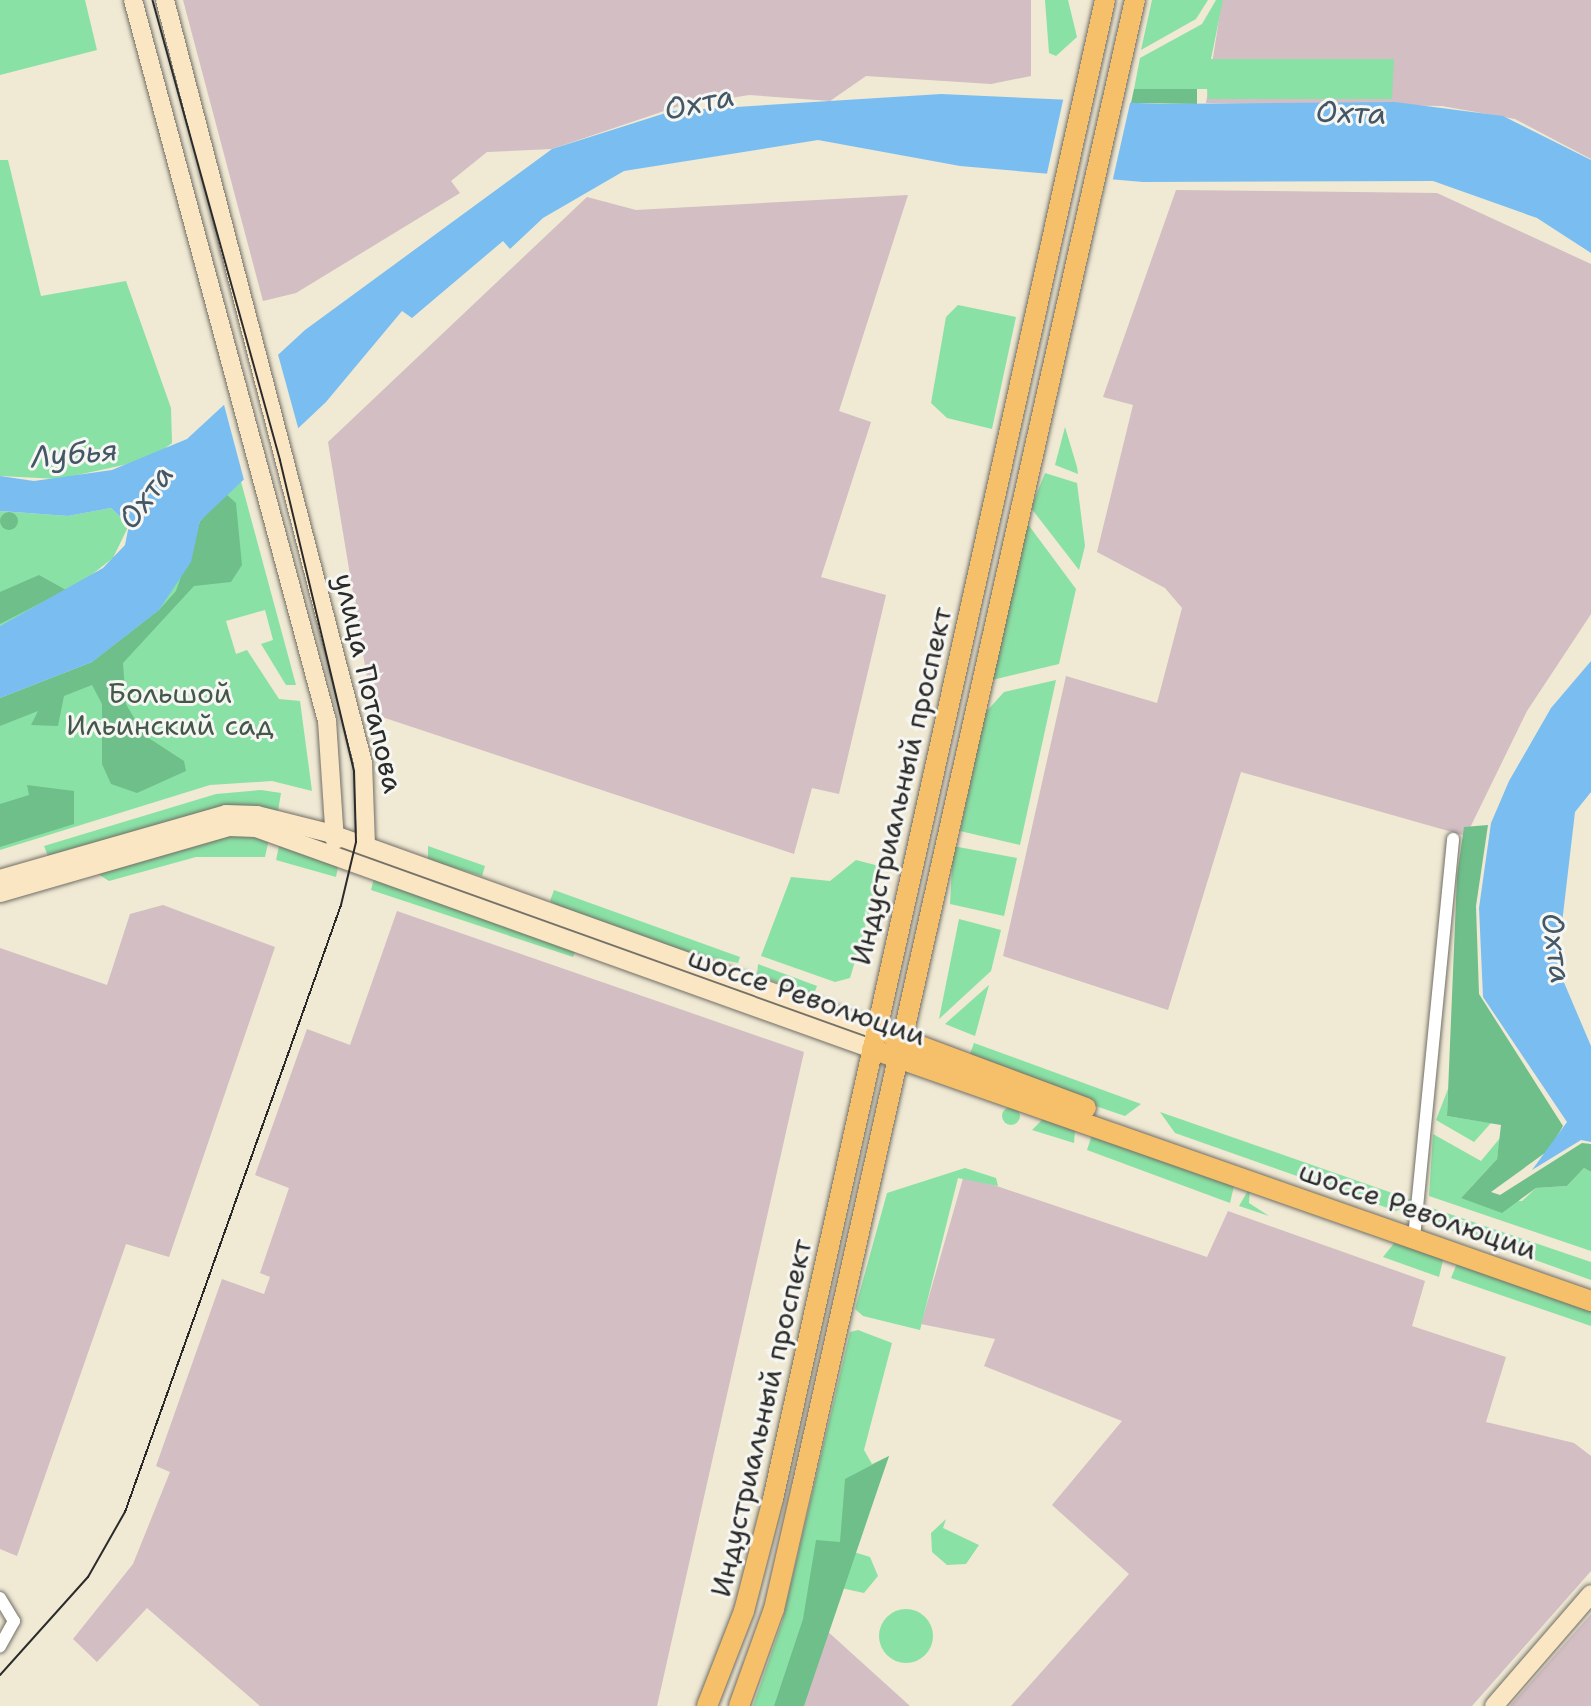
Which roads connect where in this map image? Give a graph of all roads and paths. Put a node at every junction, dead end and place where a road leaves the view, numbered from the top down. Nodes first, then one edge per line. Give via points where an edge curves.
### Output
1 (133, 0) edge
2 (165, 0) edge
3 (1105, 0) edge
4 (1135, 0) edge
5 (1085, 92) junction
6 (1114, 95) junction
7 (1059, 207) junction
8 (1088, 211) junction
9 (329, 833) junction
10 (1453, 839) dead end
11 (366, 846) junction
12 (345, 855) junction
13 (0, 879) edge
14 (0, 893) edge
15 (874, 1039) junction
16 (901, 1048) junction
17 (1416, 1232) junction
18 (1591, 1287) edge
19 (1591, 1301) edge
20 (1591, 1594) edge
21 (0, 1598) edge
22 (0, 1646) edge
23 (707, 1706) edge
24 (739, 1706) edge
25 (1494, 1706) edge

1 - 9 main road, улица Потапова via 327,721 335,770
2 - 11 main road, улица Потапова via 369,791
3 - 5 main road
4 - 6 main road
5 - 6 main road
5 - 7 main road, Индустриальный проспект
6 - 8 main road, Индустриальный проспект
7 - 8 main road
7 - 15 main road, Индустриальный проспект
8 - 16 main road, Индустриальный проспект
9 - 11 main road, шоссе Революции
9 - 12 main road
9 - 13 main road, шоссе Революции via 226,814
10 - 17 street
11 - 12 main road
11 - 15 main road, шоссе Революции
12 - 14 main road, шоссе Революции via 278,832 229,827
12 - 15 main road, шоссе Революции
15 - 16 main road, шоссе Революции
15 - 23 main road, Индустриальный проспект via 755,1572
16 - 17 main road, шоссе Революции
16 - 24 main road, Индустриальный проспект via 777,1596
17 - 18 main road, шоссе Революции
17 - 19 main road, шоссе Революции
20 - 25 main road
21 - 22 street via 11,1613 13,1630

